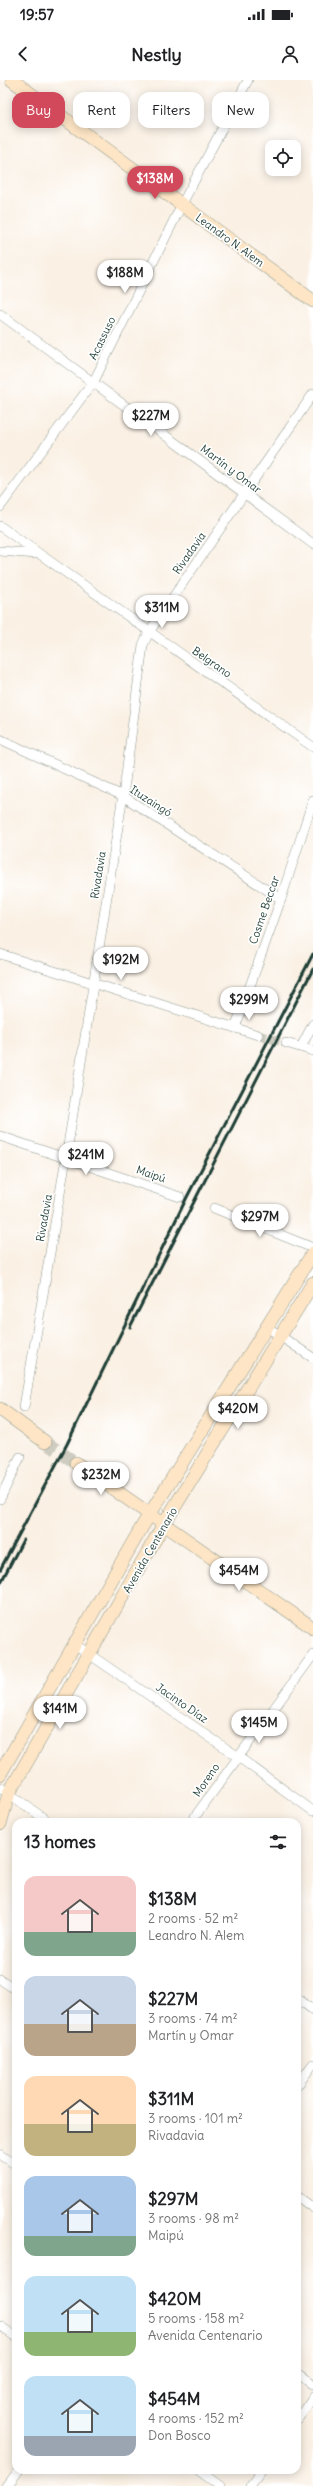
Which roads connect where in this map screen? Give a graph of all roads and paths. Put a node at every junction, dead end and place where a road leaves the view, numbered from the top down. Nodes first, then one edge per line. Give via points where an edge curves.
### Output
1 (12, 80) edge
2 (248, 80) edge
3 (182, 204) junction
4 (313, 300) edge
5 (0, 314) edge
6 (94, 381) junction
7 (313, 394) edge
8 (244, 495) junction
9 (0, 508) edge
10 (0, 526) edge
11 (313, 544) edge
12 (0, 551) edge
13 (40, 555) junction
14 (149, 632) junction
15 (0, 739) edge
16 (313, 747) edge
17 (123, 796) junction
18 (313, 800) edge
19 (281, 899) junction
20 (0, 954) edge
21 (92, 983) junction
22 (313, 1024) edge
23 (235, 1028) junction
24 (258, 1035) tunnel mouth
25 (286, 1043) tunnel mouth
26 (301, 1048) junction
27 (313, 1051) edge
28 (0, 1136) edge
29 (66, 1158) junction
30 (180, 1197) dead end
31 (214, 1208) dead end
32 (313, 1248) edge
33 (313, 1253) edge
34 (313, 1284) edge
35 (267, 1327) junction
36 (282, 1336) junction
37 (313, 1358) edge
38 (24, 1407) dead end
39 (0, 1409) edge
40 (45, 1442) tunnel mouth
41 (20, 1457) dead end
42 (76, 1463) tunnel mouth
43 (0, 1499) edge
44 (150, 1514) junction
45 (164, 1524) junction
46 (313, 1628) edge
47 (76, 1646) junction
48 (90, 1654) junction
49 (313, 1655) edge
50 (237, 1756) junction
51 (0, 1774) edge
52 (4, 1790) edge
53 (313, 1811) edge
54 (44, 1818) edge
55 (194, 1818) edge
56 (0, 1824) edge
57 (0, 1979) edge
58 (12, 1987) edge
59 (301, 2001) edge
60 (313, 2010) edge
61 (313, 2064) edge
62 (301, 2080) edge
63 (0, 2154) edge
64 (12, 2162) edge
65 (301, 2199) edge
66 (313, 2208) edge
67 (0, 2326) edge
68 (12, 2335) edge
69 (301, 2375) edge
70 (313, 2385) edge
71 (313, 2397) edge
72 (301, 2414) edge
73 (16, 2474) edge
74 (204, 2474) edge
75 (259, 2474) edge
76 (7, 2486) edge
77 (220, 2486) edge
78 (250, 2486) edge

1 - 3 main road, Leandro N. Alem
2 - 3 street, Acassuso
3 - 4 main road, Leandro N. Alem
3 - 6 street, Acassuso
5 - 6 street, Martín y Omar
6 - 8 street, Martín y Omar
6 - 9 street, Acassuso
7 - 8 street, Rivadavia
8 - 11 street, Martín y Omar
8 - 14 street, Rivadavia
10 - 13 street, Belgrano
12 - 13 street
13 - 14 street, Belgrano
14 - 16 street, Belgrano
14 - 17 street, Rivadavia via 143,645
15 - 17 street, Ituzaingó
17 - 19 street, Ituzaingó
17 - 21 street, Rivadavia
18 - 19 street, Cosme Beccar
19 - 23 street, Cosme Beccar
20 - 21 street
21 - 23 street
21 - 29 street, Rivadavia
22 - 26 street
23 - 24 street
25 - 26 street
26 - 27 street
28 - 29 street, Maipú
29 - 30 street, Maipú
29 - 38 street, Rivadavia
31 - 32 street
33 - 35 main road, Avenida Centenario
34 - 36 main road, Avenida Centenario
35 - 36 street
35 - 44 main road, Avenida Centenario
36 - 37 street
36 - 45 main road, Avenida Centenario
39 - 40 main road
41 - 43 street
42 - 44 main road
44 - 45 main road
44 - 47 main road, Avenida Centenario
45 - 46 main road
45 - 48 main road, Avenida Centenario
47 - 48 street, Jacinto Díaz
47 - 51 main road, Avenida Centenario
48 - 50 street, Jacinto Díaz
48 - 52 main road, Avenida Centenario
49 - 50 street, Moreno
50 - 53 street, Jacinto Díaz
50 - 55 street, Moreno
52 - 54 street
52 - 56 main road, Avenida Centenario
57 - 58 street
59 - 60 street
61 - 62 street
63 - 64 street
65 - 66 street
67 - 68 street
69 - 70 street
71 - 72 street
73 - 76 street
74 - 77 street
75 - 78 street

